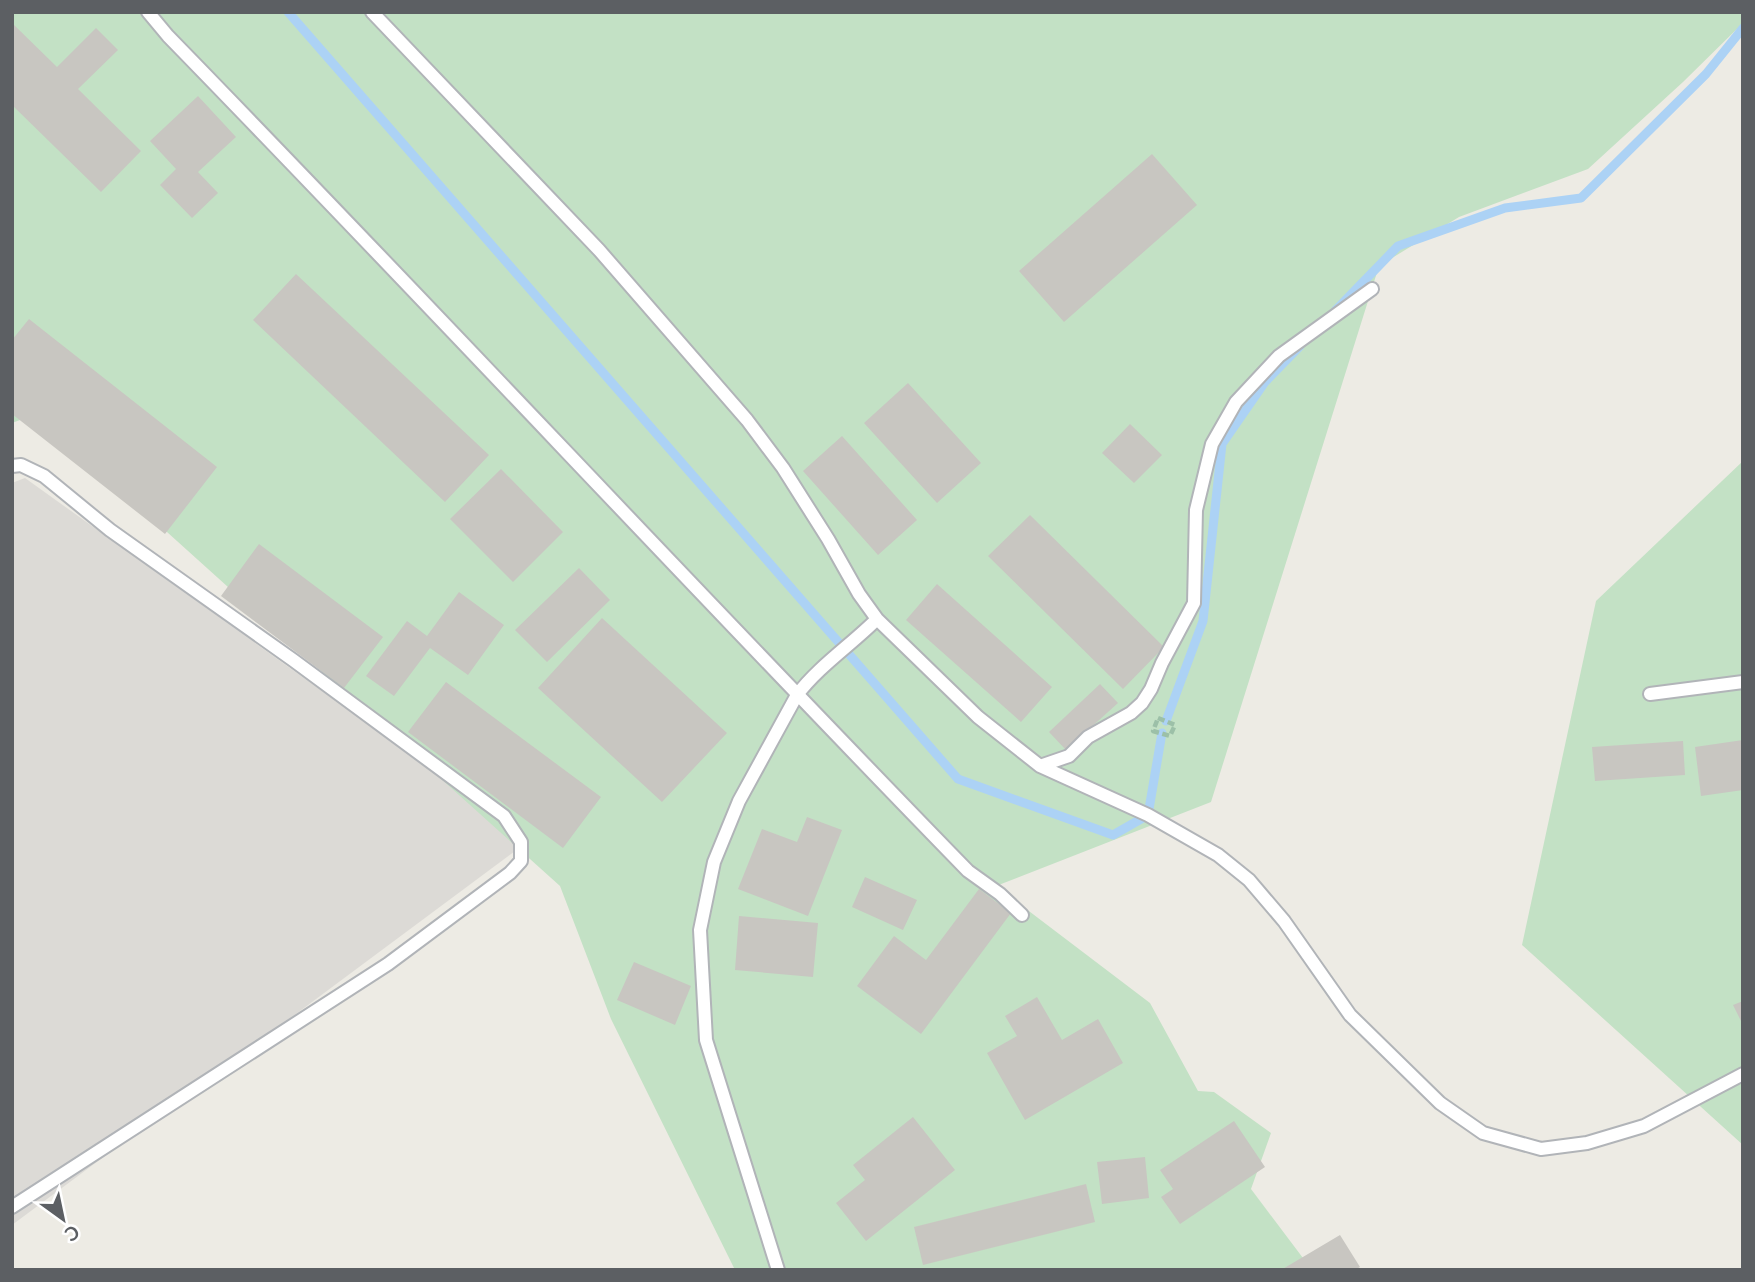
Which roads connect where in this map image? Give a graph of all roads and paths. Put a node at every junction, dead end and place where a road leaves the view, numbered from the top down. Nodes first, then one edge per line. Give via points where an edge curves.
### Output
1 (148, 12) edge
2 (372, 12) edge
3 (1373, 289) dead end
4 (12, 466) edge
5 (877, 619) junction
6 (1743, 682) edge
7 (1650, 694) dead end
8 (797, 695) junction
9 (1158, 718) joint
10 (1041, 766) junction
11 (1022, 915) dead end
12 (1743, 1074) edge
13 (12, 1207) edge
14 (778, 1270) edge

1 - 8 lane
2 - 5 lane via 599,250 747,420 783,468
3 - 10 lane via 1279,356 1236,402 1212,443 1196,510 1194,603 1152,689 1131,713 1088,737 1069,756
4 - 13 lane via 21,465 44,476 110,530 504,816 521,842 521,862 388,964
5 - 8 lane
5 - 10 lane via 978,717
6 - 7 lane
8 - 11 lane via 968,871
8 - 14 lane via 739,801 714,862 700,930 706,1040
9 - 9 path via 1175,725 1170,736 1153,731
10 - 12 lane via 1148,815 1218,855 1249,880 1284,920 1350,1015 1440,1103 1483,1133 1541,1149 1587,1143 1644,1126

